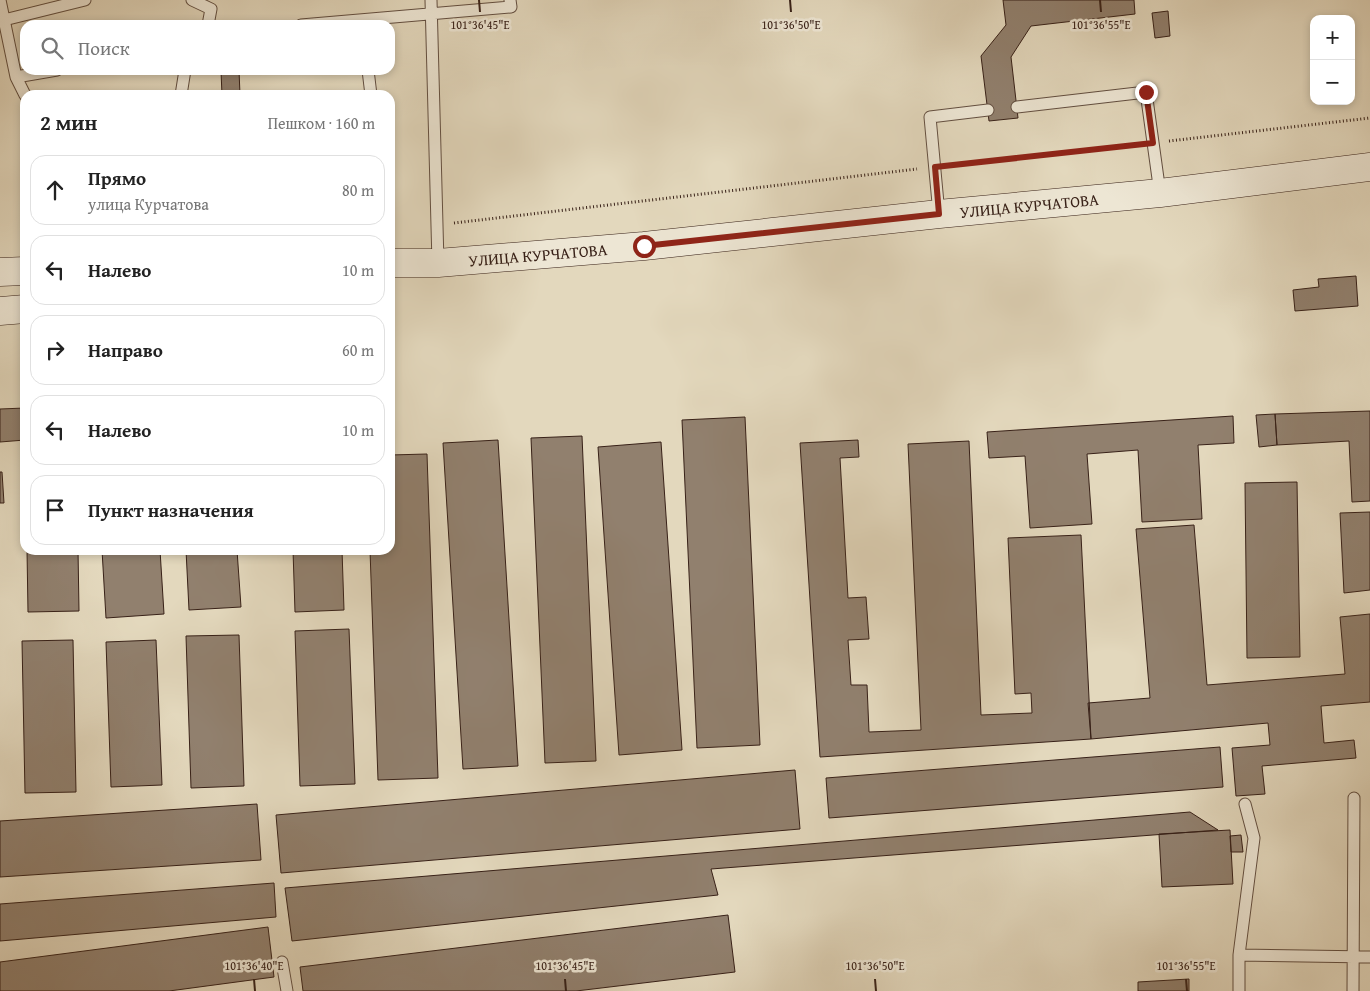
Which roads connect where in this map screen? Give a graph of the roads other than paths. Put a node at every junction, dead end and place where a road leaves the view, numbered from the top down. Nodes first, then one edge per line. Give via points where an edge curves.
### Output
1 (0, 0) edge
2 (85, 0) edge
3 (192, 0) edge
4 (431, 0) edge
5 (510, 0) edge
6 (432, 14) junction
7 (4, 20) junction
8 (209, 20) edge
9 (380, 20) edge
10 (32, 75) edge
11 (185, 75) edge
12 (369, 75) edge
13 (16, 78) junction
14 (22, 90) edge
15 (182, 90) edge
16 (370, 90) edge
17 (1017, 107) dead end
18 (988, 110) dead end
19 (1370, 167) edge
20 (1160, 193) junction
21 (939, 214) junction
22 (438, 263) junction
23 (395, 264) edge
24 (395, 267) edge
25 (20, 271) edge
26 (0, 272) edge
27 (20, 309) edge
28 (0, 311) edge
29 (1354, 798) dead end
30 (1245, 804) dead end
31 (1239, 955) junction
32 (1353, 957) junction
33 (1370, 957) edge
34 (282, 962) dead end
35 (287, 991) edge
36 (1239, 991) edge
37 (1353, 991) edge

1 - 7 lane
2 - 7 lane
3 - 8 lane via 211,9
4 - 6 lane
5 - 6 lane via 511,6
6 - 9 lane
6 - 22 lane
7 - 13 lane
10 - 13 lane
11 - 15 lane
12 - 16 lane
13 - 14 lane
17 - 20 lane via 1146,92
18 - 21 lane via 930,117
19 - 20 main road, УЛИЦА КУРЧАТОВА
20 - 21 main road, УЛИЦА КУРЧАТОВА
21 - 22 main road, УЛИЦА КУРЧАТОВА via 644,246
22 - 23 main road, УЛИЦА КУРЧАТОВА
22 - 24 main road
25 - 26 main road
27 - 28 main road
29 - 32 lane
30 - 31 lane via 1254,838
31 - 32 lane
31 - 36 lane
32 - 33 lane
32 - 37 lane
34 - 35 lane

